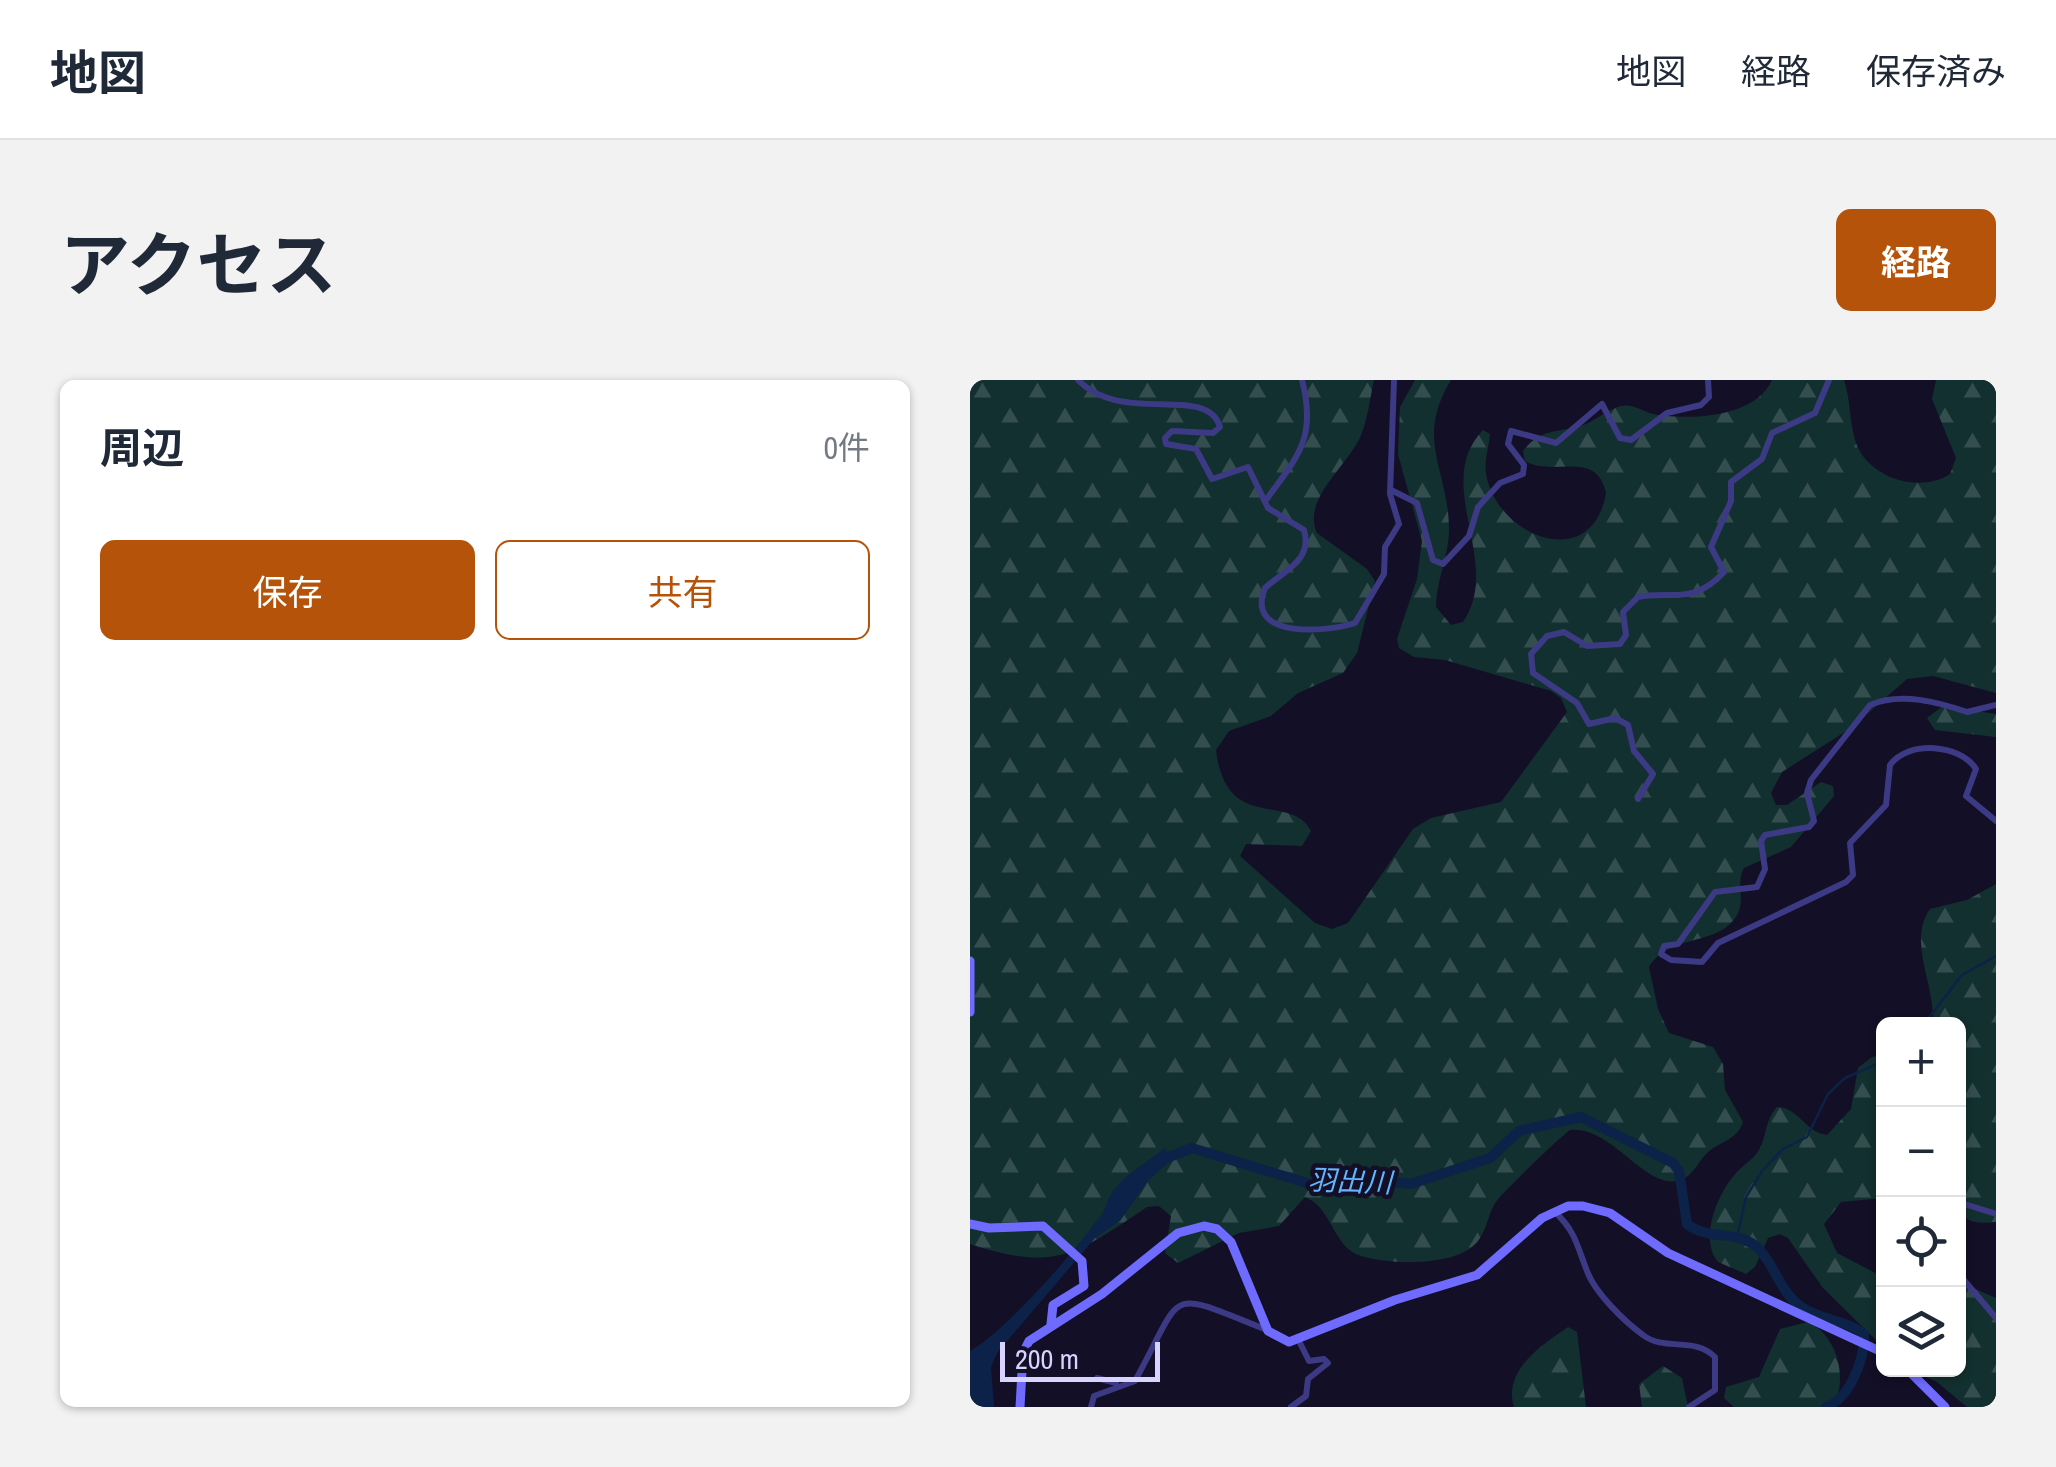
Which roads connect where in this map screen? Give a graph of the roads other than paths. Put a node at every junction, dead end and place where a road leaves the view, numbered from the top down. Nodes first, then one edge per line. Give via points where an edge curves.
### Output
1 (1078, 380) edge
2 (1302, 380) edge
3 (1394, 380) edge
4 (1708, 380) edge
5 (1829, 380) edge
6 (1390, 490) junction
7 (1265, 500) junction
8 (1996, 705) edge
9 (1638, 799) dead end
10 (1996, 821) edge
11 (970, 961) edge
12 (970, 1012) edge
13 (1966, 1205) edge
14 (1554, 1211) junction
15 (1996, 1214) edge
16 (970, 1224) edge
17 (1966, 1282) edge
18 (1996, 1318) edge
19 (1051, 1324) junction
20 (1268, 1330) junction
21 (1299, 1341) junction
22 (1876, 1349) edge
23 (1915, 1377) edge
24 (1097, 1378) dead end
25 (1122, 1384) junction
26 (1020, 1407) edge
27 (1092, 1407) edge
28 (1290, 1407) edge
29 (1689, 1407) edge
30 (1945, 1407) edge

1 - 7 street via 1109,402 1208,410 1220,427 1213,433 1172,431 1166,444 1196,450 1212,479 1248,467
2 - 7 street via 1304,446
3 - 6 street
4 - 6 street via 1701,404 1667,413 1632,440 1620,438 1602,404 1556,443 1511,432 1508,444 1524,464 1523,474 1500,483 1478,508 1470,536 1443,564 1433,560 1418,503
5 - 9 street via 1810,418 1772,433 1756,466 1731,482 1731,501 1711,547 1724,572 1717,580 1676,598 1638,598 1623,612 1626,635 1620,644 1587,646 1564,632 1547,636 1531,654 1532,673 1577,703 1589,724 1615,718 1628,725 1634,751 1653,774
6 - 7 street via 1399,524 1365,610 1354,623 1306,632 1282,626 1262,604 1264,588 1292,569 1306,545 1304,530 1275,516
8 - 10 street via 1967,712 1948,702 1870,705 1812,780 1809,828 1765,835 1765,869 1757,888 1715,892 1678,944 1664,946 1661,954 1702,962 1718,942 1846,882 1852,875 1850,843 1886,805 1890,765 1901,754 1923,748 1966,758 1976,769 1966,796
11 - 12 street
13 - 15 street
14 - 21 street via 1477,1275 1395,1300
14 - 22 street via 1583,1206 1610,1213 1668,1253
14 - 29 street via 1574,1230 1592,1282 1632,1326 1649,1339 1692,1344 1715,1357 1715,1390
16 - 19 street via 1043,1226 1082,1261 1084,1286 1053,1305
17 - 18 street
19 - 20 street via 1102,1294 1178,1233 1204,1226 1231,1242
19 - 26 street via 1023,1354
20 - 21 street
20 - 25 street via 1189,1301 1155,1335 1137,1378
21 - 28 street via 1309,1360 1328,1364 1308,1379 1306,1396
23 - 30 street
24 - 25 street
25 - 27 street via 1094,1396

